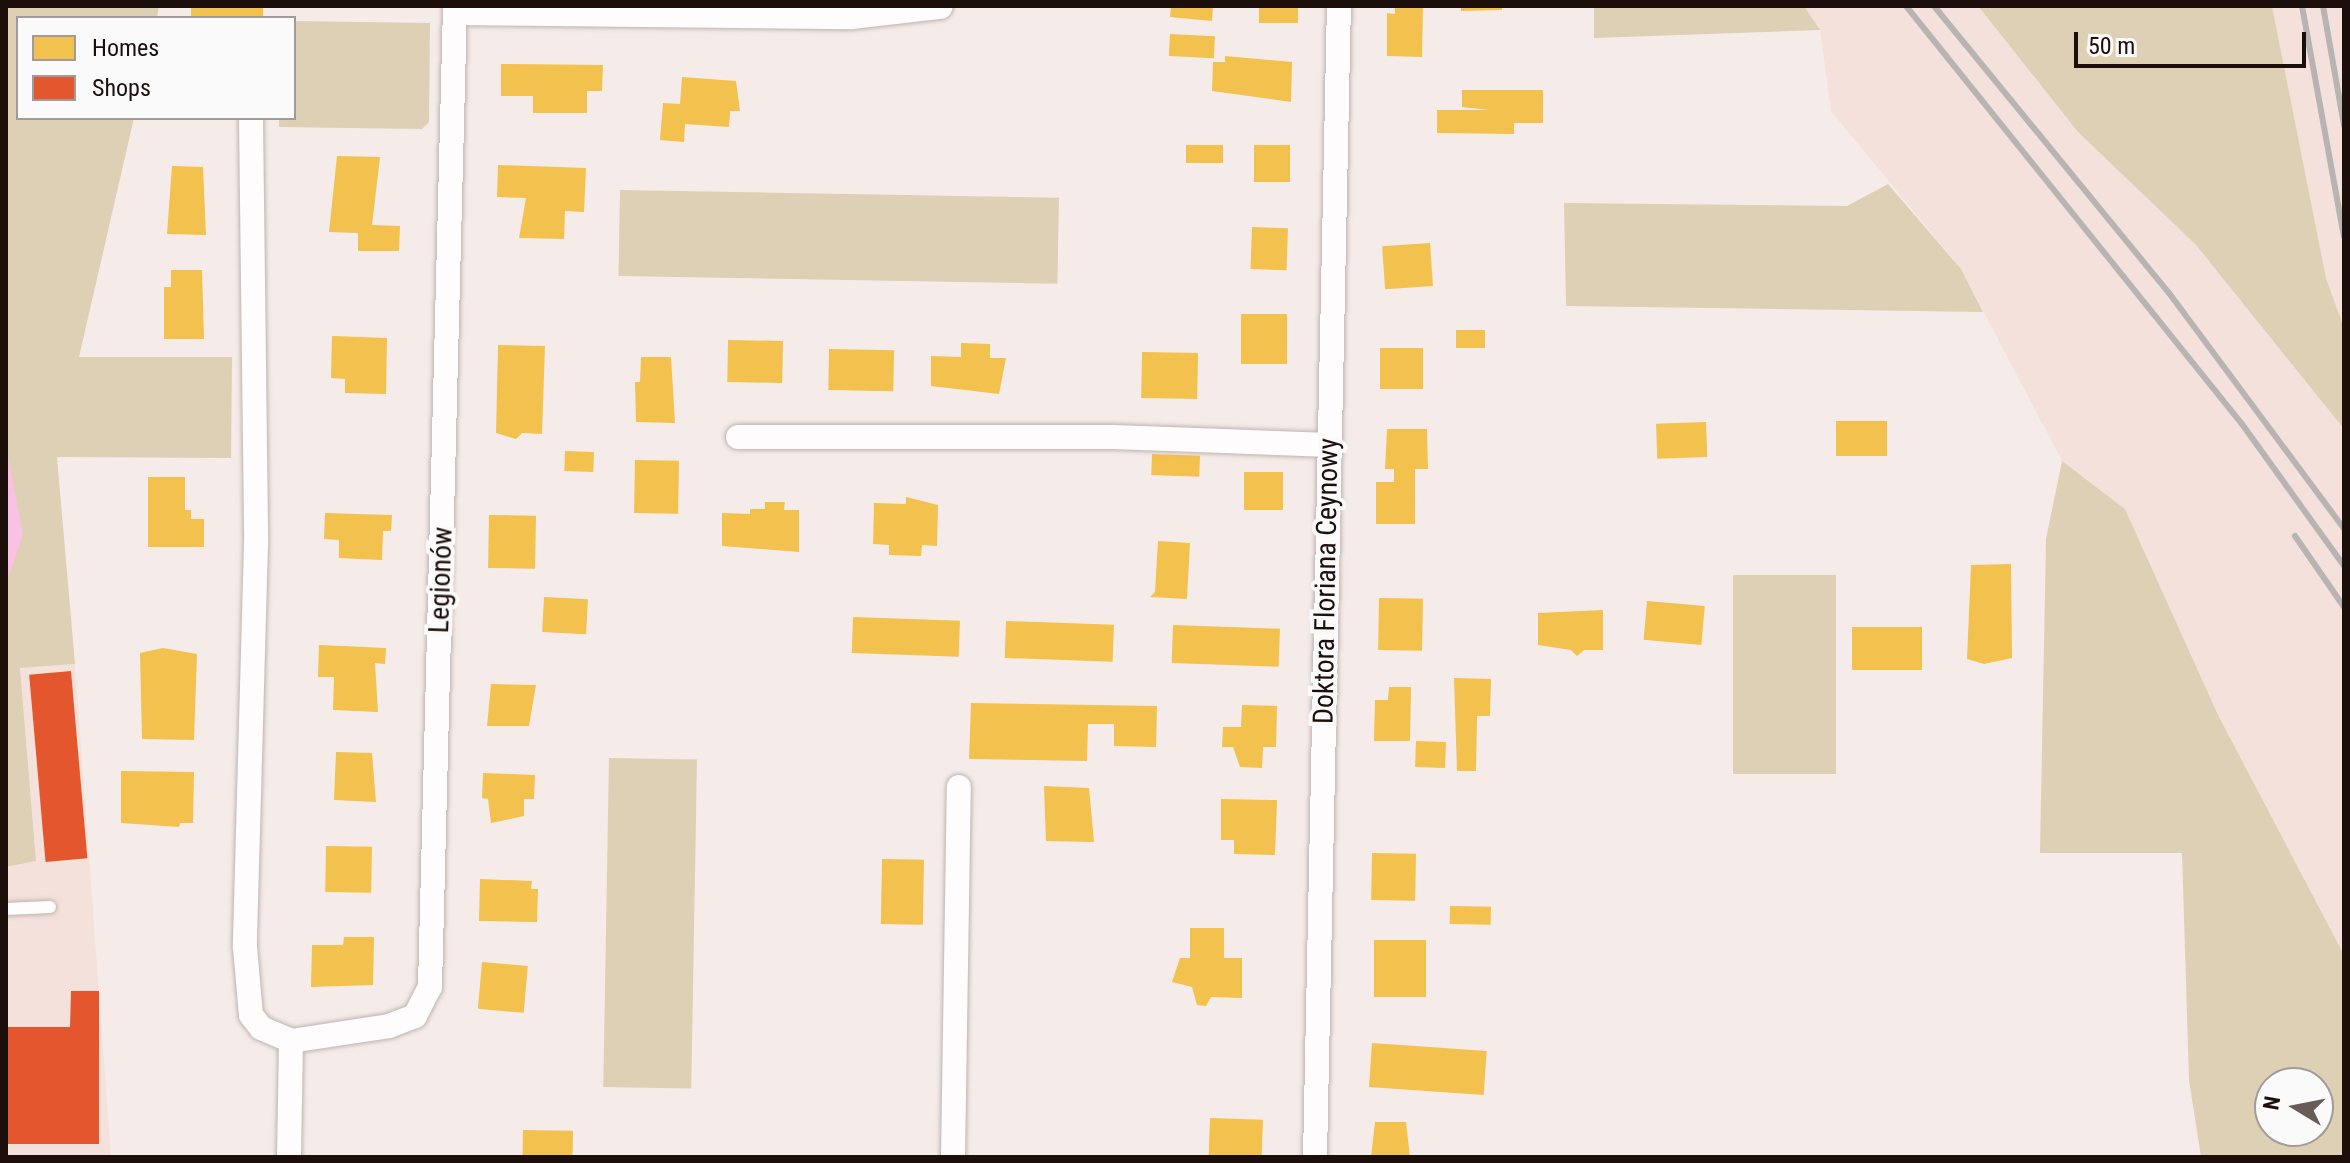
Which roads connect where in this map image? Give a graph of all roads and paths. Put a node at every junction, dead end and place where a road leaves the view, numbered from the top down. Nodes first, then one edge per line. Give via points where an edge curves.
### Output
1 (1339, 6) edge
2 (940, 7) edge
3 (455, 10) edge
4 (251, 120) edge
5 (738, 437) dead end
6 (1329, 445) junction
7 (959, 787) dead end
8 (50, 907) dead end
9 (6, 909) edge
10 (291, 1041) junction
11 (289, 1157) edge
12 (953, 1157) edge
13 (1315, 1157) edge

1 - 6 street, Doktora Floriana Ceynowy
2 - 3 street, Legionów via 852,17
3 - 10 street, Legionów via 430,987 415,1016 389,1026
4 - 10 street via 256,544 245,947 251,1015 261,1028
5 - 6 street via 1113,437
6 - 13 street, Doktora Floriana Ceynowy
7 - 12 street
8 - 9 lane
10 - 11 street

